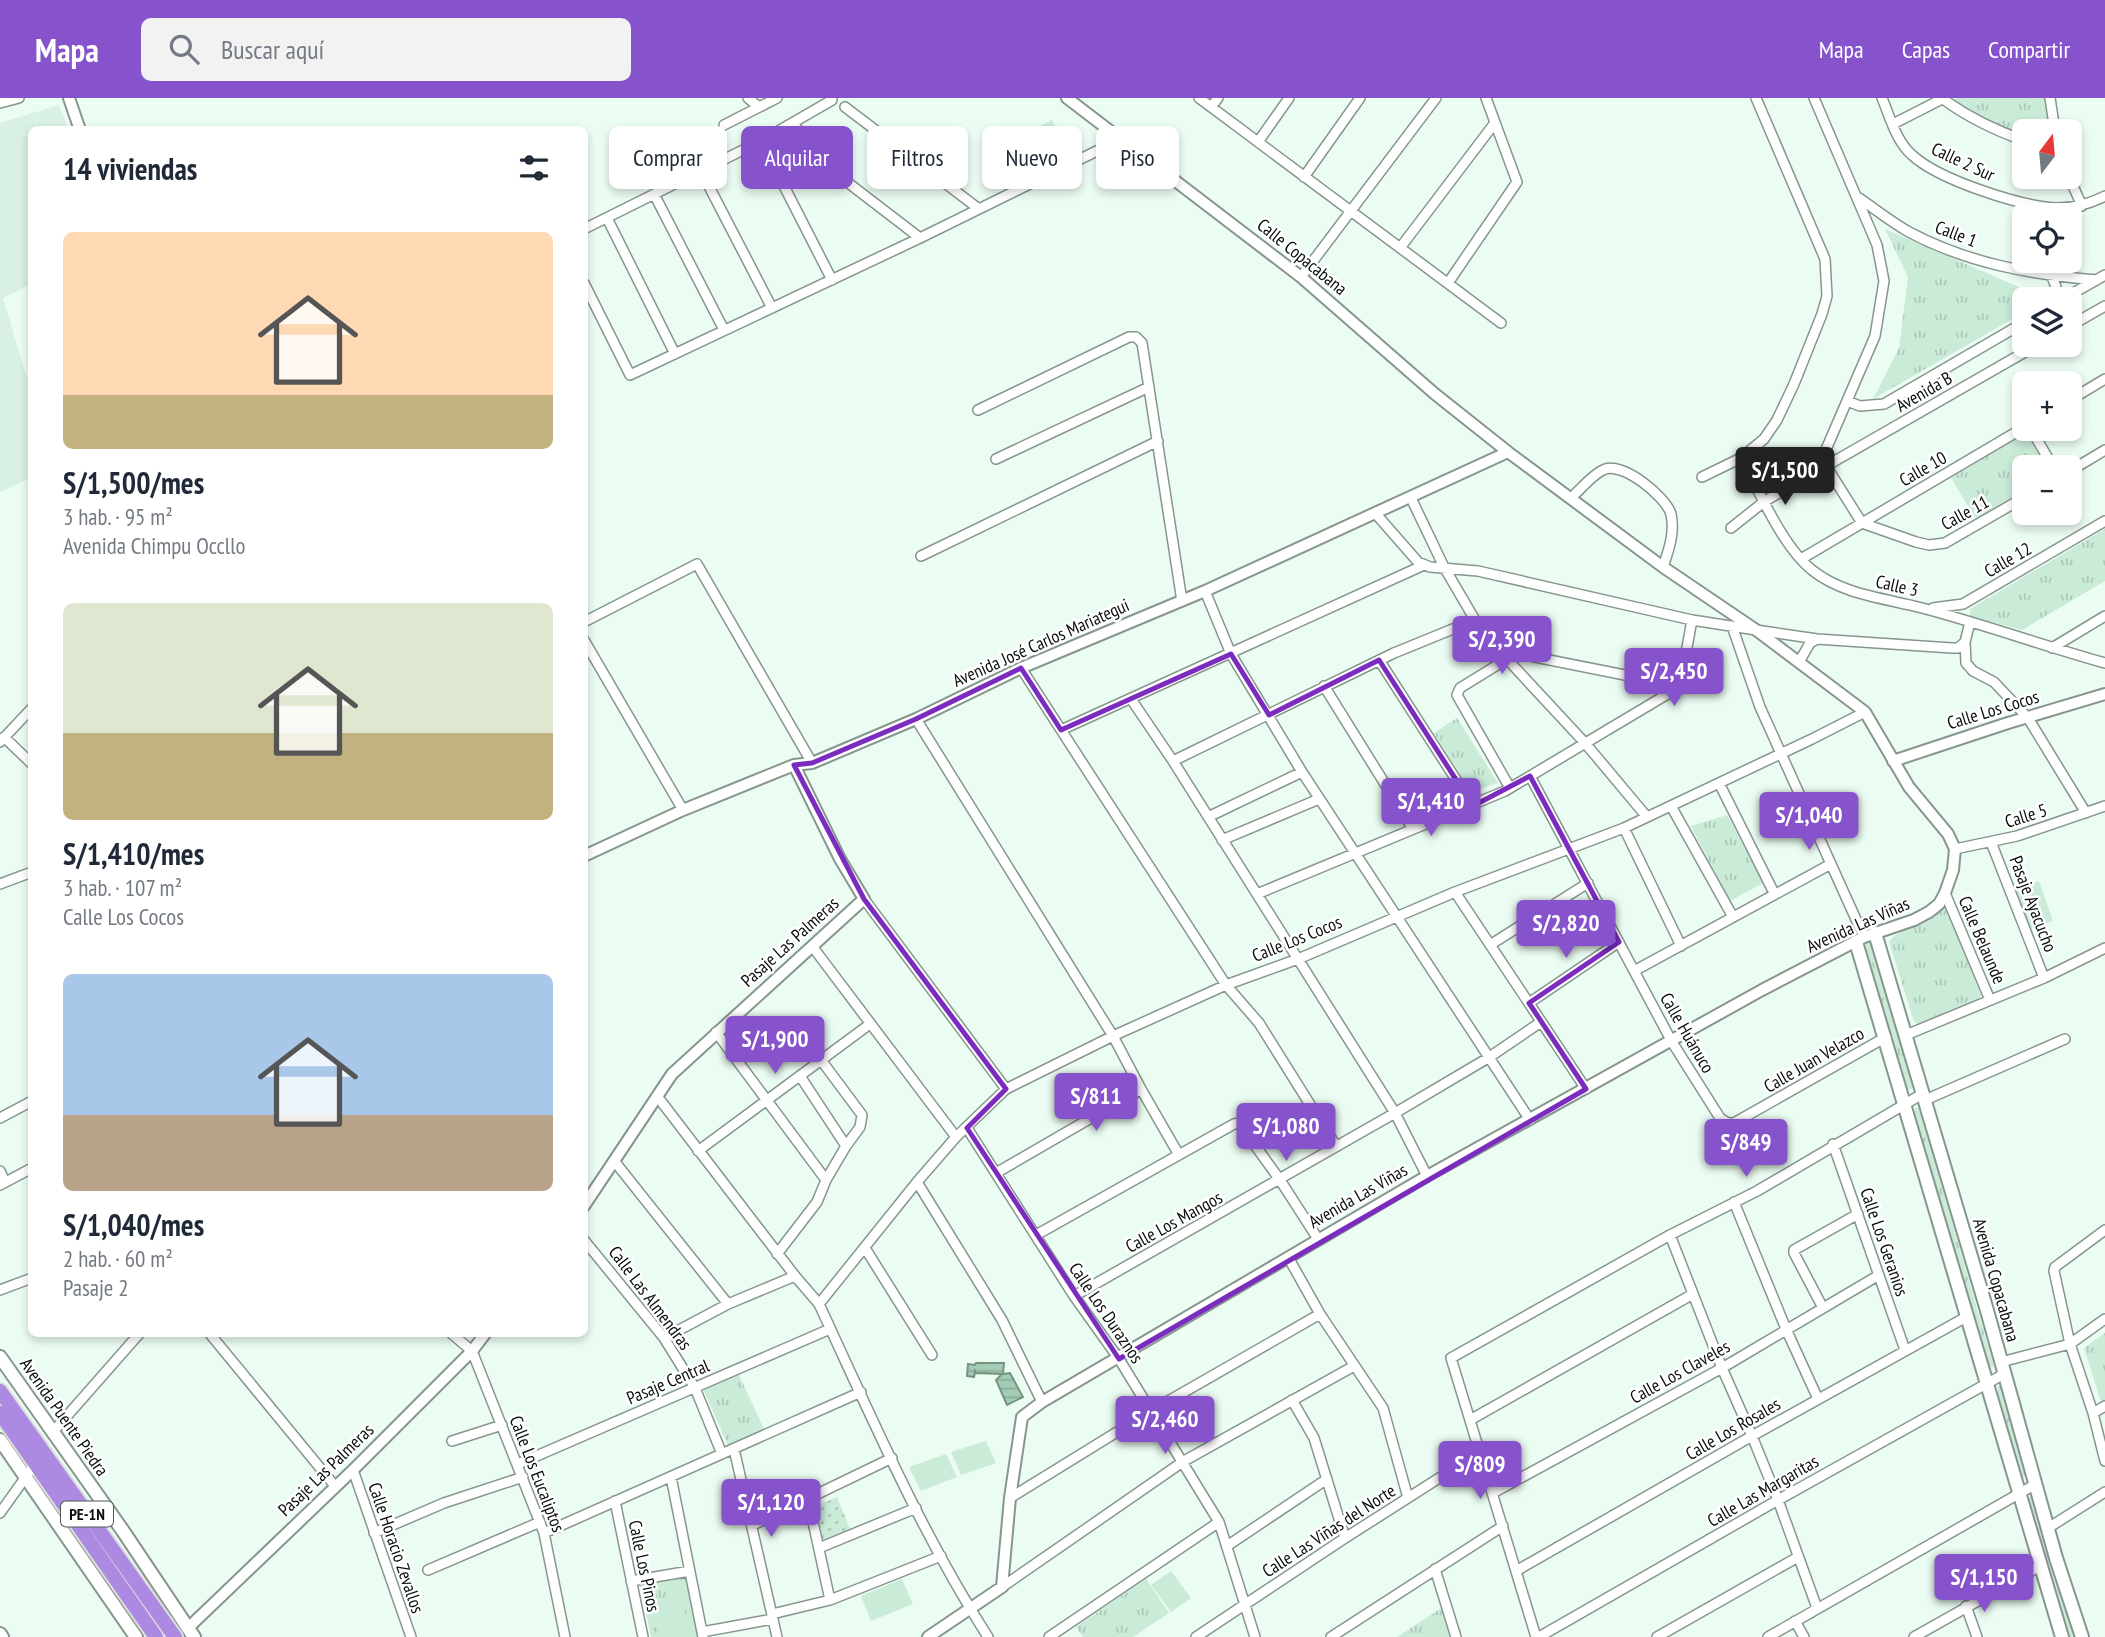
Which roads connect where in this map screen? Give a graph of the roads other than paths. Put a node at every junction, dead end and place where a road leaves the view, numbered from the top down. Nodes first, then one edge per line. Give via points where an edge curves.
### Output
1 (19, 98) edge
2 (69, 98) edge
3 (748, 98) edge
4 (778, 98) edge
5 (1067, 98) edge
6 (1199, 98) edge
7 (1218, 98) edge
8 (1289, 98) edge
9 (1360, 98) edge
10 (1436, 98) edge
11 (1486, 98) edge
12 (1756, 98) edge
13 (1814, 98) edge
14 (1882, 98) edge
15 (1943, 98) edge
16 (2050, 98) edge
17 (832, 100) dead end
18 (0, 103) edge
19 (759, 107) junction
20 (845, 107) dead end
21 (1211, 107) junction
22 (2053, 119) edge
23 (793, 123) junction
24 (1494, 124) junction
25 (1893, 124) junction
26 (724, 125) dead end
27 (79, 126) edge
28 (788, 126) edge
29 (1104, 126) edge
30 (2012, 137) edge
31 (1258, 142) junction
32 (1096, 151) edge
33 (1304, 177) junction
34 (1179, 183) edge
35 (664, 189) edge
36 (710, 189) edge
37 (786, 189) edge
38 (654, 194) junction
39 (2105, 196) edge
40 (1858, 197) junction
41 (2027, 203) edge
42 (2082, 206) edge
43 (979, 209) junction
44 (1352, 212) junction
45 (607, 218) junction
46 (588, 227) edge
47 (920, 238) junction
48 (1400, 248) junction
49 (1301, 277) junction
50 (2052, 277) junction
51 (2101, 278) edge
52 (832, 280) junction
53 (1448, 283) junction
54 (2056, 287) edge
55 (2082, 288) edge
56 (588, 291) edge
57 (2105, 306) edge
58 (772, 308) junction
59 (2082, 319) edge
60 (1501, 323) dead end
61 (724, 330) junction
62 (2012, 330) edge
63 (675, 354) junction
64 (2016, 357) edge
65 (2105, 380) edge
66 (1149, 387) junction
67 (2082, 393) edge
68 (1847, 401) junction
69 (978, 410) dead end
70 (2012, 435) edge
71 (1157, 442) junction
72 (2105, 450) edge
73 (1508, 452) junction
74 (1741, 458) junction
75 (996, 459) dead end
76 (2082, 464) edge
77 (1826, 466) junction
78 (1702, 477) dead end
79 (1411, 498) junction
80 (1571, 498) junction
81 (1765, 501) junction
82 (2012, 504) edge
83 (1376, 514) junction
84 (2105, 522) edge
85 (1862, 523) junction
86 (1731, 528) dead end
87 (921, 556) dead end
88 (1801, 558) junction
89 (1424, 565) junction
90 (1444, 567) junction
91 (1663, 567) junction
92 (1205, 592) junction
93 (1182, 601) junction
94 (1963, 604) junction
95 (1921, 608) junction
96 (2105, 616) edge
97 (588, 620) edge
98 (1475, 620) junction
99 (1692, 620) junction
100 (1966, 621) junction
101 (1732, 626) junction
102 (1756, 630) junction
103 (1817, 639) junction
104 (1965, 642) junction
105 (588, 647) edge
106 (2052, 648) junction
107 (1499, 650) junction
108 (1231, 654) junction
109 (1507, 659) junction
110 (1379, 660) junction
111 (1799, 662) junction
112 (2105, 663) edge
113 (1021, 668) junction
114 (1675, 685) junction
115 (1324, 686) junction
116 (2105, 694) edge
117 (1131, 699) junction
118 (28, 712) edge
119 (1865, 712) junction
120 (1269, 715) junction
121 (2028, 718) junction
122 (916, 719) junction
123 (1061, 730) junction
124 (2, 740) edge
125 (1585, 743) junction
126 (1781, 754) junction
127 (28, 761) edge
128 (1173, 761) junction
129 (1893, 761) junction
130 (812, 764) junction
131 (794, 765) junction
132 (1302, 772) junction
133 (1530, 776) junction
134 (1719, 783) junction
135 (1510, 788) junction
136 (1319, 799) junction
137 (1473, 806) junction
138 (1671, 806) junction
139 (683, 810) junction
140 (2104, 810) edge
141 (2086, 813) junction
142 (1208, 817) junction
143 (1647, 817) junction
144 (1624, 828) junction
145 (1413, 829) junction
146 (1222, 840) junction
147 (1991, 842) junction
148 (1570, 849) junction
149 (1955, 849) junction
150 (1353, 853) junction
151 (588, 854) edge
152 (1831, 864) junction
153 (28, 874) edge
154 (1588, 883) junction
155 (0, 884) edge
156 (1455, 892) junction
157 (1774, 893) junction
158 (1945, 893) junction
159 (1257, 894) junction
160 (864, 899) junction
161 (1397, 917) junction
162 (1733, 917) junction
163 (1865, 937) junction
164 (1619, 942) junction
165 (1490, 944) junction
166 (812, 946) junction
167 (1681, 946) junction
168 (2105, 948) edge
169 (1298, 959) junction
170 (1634, 971) junction
171 (2044, 978) junction
172 (1226, 985) junction
173 (1990, 1000) junction
174 (1528, 1003) junction
175 (1541, 1022) junction
176 (870, 1024) junction
177 (716, 1032) junction
178 (1906, 1035) junction
179 (1113, 1036) junction
180 (1886, 1037) junction
181 (2065, 1039) dead end
182 (1672, 1042) junction
183 (1488, 1058) junction
184 (821, 1060) junction
185 (800, 1076) junction
186 (1006, 1088) junction
187 (1141, 1089) junction
188 (1586, 1089) junction
189 (657, 1096) junction
190 (1925, 1097) junction
191 (766, 1101) junction
192 (1905, 1104) junction
193 (28, 1105) edge
194 (1395, 1113) junction
195 (0, 1118) edge
196 (1720, 1118) joint
197 (1530, 1120) junction
198 (967, 1128) junction
199 (956, 1137) junction
200 (1833, 1144) junction
201 (846, 1146) junction
202 (1336, 1146) junction
203 (698, 1151) junction
204 (1179, 1155) junction
205 (615, 1162) junction
206 (28, 1170) edge
207 (0, 1171) edge
208 (996, 1173) junction
209 (1427, 1176) junction
210 (825, 1180) junction
211 (1280, 1180) junction
212 (917, 1182) junction
213 (3, 1183) edge
214 (588, 1200) edge
215 (1734, 1202) junction
216 (1858, 1214) junction
217 (2105, 1230) edge
218 (1035, 1235) junction
219 (1670, 1235) junction
220 (1318, 1239) junction
221 (588, 1245) edge
222 (865, 1248) junction
223 (777, 1254) junction
224 (1288, 1258) junction
225 (1879, 1275) junction
226 (795, 1276) junction
227 (28, 1280) edge
228 (0, 1290) edge
229 (1693, 1294) junction
230 (1074, 1296) junction
231 (728, 1304) junction
232 (819, 1304) junction
233 (1823, 1308) junction
234 (1320, 1314) junction
235 (1968, 1316) junction
236 (2105, 1319) edge
237 (830, 1329) junction
238 (1786, 1329) junction
239 (136, 1337) edge
240 (212, 1337) edge
241 (456, 1337) edge
242 (483, 1337) edge
243 (664, 1338) junction
244 (2070, 1344) junction
245 (1905, 1350) junction
246 (472, 1351) junction
247 (932, 1355) dead end
248 (0, 1357) edge
249 (1119, 1359) junction
250 (1354, 1366) junction
251 (1722, 1368) junction
252 (2002, 1368) junction
253 (1987, 1383) junction
254 (695, 1388) junction
255 (0, 1391) edge
256 (861, 1392) junction
257 (1818, 1399) junction
258 (1292, 1401) junction
259 (1042, 1402) junction
260 (2105, 1406) edge
261 (1151, 1411) junction
262 (0, 1413) edge
263 (2093, 1413) junction
264 (1470, 1420) junction
265 (502, 1425) junction
266 (52, 1433) junction
267 (1752, 1436) junction
268 (0, 1440) edge
269 (452, 1441) dead end
270 (734, 1449) junction
271 (1480, 1452) junction
272 (722, 1454) junction
273 (892, 1458) junction
274 (1184, 1461) junction
275 (2105, 1461) edge
276 (518, 1464) junction
277 (31, 1470) junction
278 (353, 1470) junction
279 (523, 1477) junction
280 (671, 1477) junction
281 (1327, 1479) junction
282 (2036, 1483) junction
283 (335, 1486) junction
284 (2105, 1492) edge
285 (1493, 1493) junction
286 (2019, 1494) junction
287 (1010, 1498) junction
288 (1408, 1498) junction
289 (808, 1499) junction
290 (1778, 1500) junction
291 (615, 1501) junction
292 (916, 1508) junction
293 (0, 1513) edge
294 (540, 1522) junction
295 (1219, 1522) junction
296 (753, 1525) junction
297 (1503, 1527) junction
298 (2048, 1528) junction
299 (374, 1533) junction
300 (544, 1533) junction
301 (1345, 1538) junction
302 (1227, 1546) junction
303 (818, 1548) junction
304 (941, 1556) junction
305 (1798, 1556) junction
306 (2040, 1566) junction
307 (1435, 1569) junction
308 (428, 1570) dead end
309 (690, 1571) junction
310 (1516, 1571) junction
311 (631, 1581) junction
312 (1002, 1587) junction
313 (830, 1600) junction
314 (1245, 1605) junction
315 (1966, 1606) junction
316 (1816, 1608) junction
317 (970, 1609) junction
318 (773, 1616) junction
319 (1795, 1621) junction
320 (191, 1632) edge
321 (703, 1635) edge
322 (136, 1637) edge
323 (156, 1637) edge
324 (175, 1637) edge
325 (411, 1637) edge
326 (565, 1637) edge
327 (643, 1637) edge
328 (777, 1637) edge
329 (928, 1637) edge
330 (988, 1637) edge
331 (1049, 1637) edge
332 (1196, 1637) edge
333 (1255, 1637) edge
334 (1332, 1637) edge
335 (1456, 1637) edge
336 (1537, 1637) edge
337 (1657, 1637) edge
338 (1768, 1637) edge
339 (1804, 1637) edge
340 (1914, 1637) edge
341 (1977, 1637) edge
342 (2062, 1637) edge
343 (2082, 1637) edge

1 - 18 street
2 - 27 street
3 - 19 street
4 - 19 street
5 - 29 street, Calle Copacabana
6 - 21 street
7 - 21 street
8 - 31 street
9 - 33 street
10 - 44 street
11 - 24 street
12 - 74 street via 1825,259 1827,296 1777,420 1764,439
13 - 40 street
14 - 25 street, Calle 2 Sur
15 - 25 street
15 - 30 street via 1968,118
16 - 22 street
17 - 23 street
19 - 26 street
20 - 43 street
21 - 31 street
23 - 28 street
23 - 47 street via 821,162
24 - 48 street
24 - 53 street via 1517,182
25 - 41 street, Calle 2 Sur via 1913,156 1962,182
31 - 33 street
32 - 43 street
33 - 44 street
34 - 49 street, Calle Copacabana
35 - 38 street
36 - 58 street
37 - 52 street
38 - 45 street
38 - 61 street
39 - 42 street, Calle 2 Sur
40 - 50 street, Calle 1 via 1909,232 1954,251 1999,267
40 - 68 street via 1877,245 1884,281 1875,336
43 - 47 street
44 - 48 street
44 - 49 street
45 - 46 street
45 - 63 street
47 - 52 street
48 - 53 street
49 - 73 street, Calle Copacabana
50 - 51 street, Calle 1
50 - 54 street
51 - 55 street
52 - 58 street
53 - 60 street
56 - 63 street via 629,375
57 - 59 street
58 - 61 street
61 - 63 street
62 - 68 street, Avenida B via 1884,404 1860,407
64 - 77 street, Avenida B
65 - 67 street
66 - 69 street via 1142,343 1129,337
66 - 71 street
66 - 75 street
68 - 77 street via 1824,454
70 - 85 street, Calle 10
71 - 87 street
71 - 93 street
72 - 76 street
73 - 79 street, Avenida José Carlos Mariategui
73 - 80 street, Calle Copacabana
74 - 78 street
74 - 81 street, Calle 3
77 - 81 street, Avenida B
77 - 85 street
79 - 83 street, Avenida José Carlos Mariategui
79 - 90 street
80 - 91 street, Calle Copacabana
80 - 91 street via 1604,469 1627,470 1667,503 1670,511 1672,538
81 - 86 street, Avenida B
81 - 88 street, Calle 3
82 - 85 street, Calle 11 via 1945,543 1929,545
83 - 89 street
83 - 92 street, Avenida José Carlos Mariategui
84 - 94 street, Calle 12
85 - 88 street, Calle 10
88 - 95 street, Calle 3 via 1812,570 1846,588
89 - 90 street
89 - 108 street
90 - 98 street
90 - 99 street
91 - 102 street, Calle Copacabana
92 - 93 street, Avenida José Carlos Mariategui
92 - 108 street
93 - 113 street, Avenida José Carlos Mariategui
94 - 95 street, Calle 12
94 - 100 street
95 - 100 street, Calle 3
96 - 106 street
97 - 130 street via 697,564
98 - 107 street
98 - 110 street
99 - 101 street
99 - 114 street
100 - 104 street
100 - 106 street, Calle 3
101 - 102 street
101 - 126 street
102 - 103 street
102 - 111 street, Calle Copacabana
103 - 104 street via 1952,648
103 - 111 street
104 - 121 street via 1966,663 1994,682
105 - 139 street
106 - 112 street, Calle 3
107 - 109 street
107 - 114 street
108 - 117 street
108 - 120 street
109 - 125 street
109 - 135 street via 1460,688 1457,695
110 - 115 street
110 - 137 street
111 - 119 street, Calle Copacabana
113 - 122 street, Avenida José Carlos Mariategui
113 - 123 street
114 - 125 street via 1667,695
115 - 120 street
115 - 145 street
116 - 121 street, Calle Los Cocos
117 - 123 street
117 - 128 street
118 - 124 street
119 - 126 street, Calle Los Cocos
119 - 129 street
120 - 128 street
120 - 132 street
121 - 129 street, Calle Los Cocos
121 - 141 street
122 - 130 street, Avenida José Carlos Mariategui
122 - 179 street
123 - 172 street
124 - 127 street
125 - 133 street
125 - 143 street
126 - 134 street, Calle Los Cocos
126 - 152 street
128 - 142 street
129 - 149 street
130 - 131 street, Avenida José Carlos Mariategui
131 - 139 street, Avenida José Carlos Mariategui
131 - 160 street
132 - 136 street
132 - 142 street
133 - 135 street
133 - 148 street, Calle Huánuco
134 - 138 street, Calle Los Cocos
134 - 157 street
135 - 137 street
136 - 146 street
136 - 150 street
137 - 145 street
138 - 143 street, Calle Los Cocos
138 - 162 street
139 - 151 street, Avenida José Carlos Mariategui
140 - 141 street, Calle 5
141 - 147 street, Calle 5
142 - 146 street
143 - 144 street, Calle Los Cocos
144 - 148 street, Calle Los Cocos
144 - 167 street
145 - 150 street
146 - 159 street
147 - 149 street, Calle 5
147 - 171 street, Pasaje Ayacucho
148 - 154 street, Calle Huánuco
148 - 156 street, Calle Los Cocos
149 - 158 street
150 - 159 street
150 - 161 street
152 - 157 street
152 - 163 street
153 - 155 street
154 - 164 street, Calle Huánuco
154 - 165 street
156 - 161 street, Calle Los Cocos
156 - 165 street
157 - 162 street
158 - 163 street, Avenida Las Viñas via 1929,912
158 - 173 street, Calle Belaunde
159 - 169 street
160 - 166 street, Pasaje Las Palmeras
160 - 186 street
161 - 169 street, Calle Los Cocos
161 - 183 street
162 - 167 street
163 - 178 main road, Avenida Copacabana
163 - 180 main road, Avenida Copacabana
163 - 182 street, Avenida Las Viñas
164 - 170 street, Calle Huánuco
164 - 174 street
165 - 174 street
166 - 176 street
166 - 177 street, Pasaje Las Palmeras
167 - 170 street
168 - 171 street
169 - 172 street, Calle Los Cocos
169 - 194 street
170 - 182 street, Calle Huánuco
171 - 173 street
172 - 179 street, Calle Los Cocos
172 - 202 street via 1259,1024
173 - 178 street
174 - 175 street
175 - 183 street, Calle Los Mangos
175 - 188 street
176 - 184 street
176 - 199 street
177 - 189 street, Pasaje Las Palmeras via 672,1074
177 - 191 street
178 - 190 main road, Avenida Copacabana
179 - 186 street, Calle Los Cocos
179 - 187 street
180 - 192 main road, Avenida Copacabana
180 - 196 street, Calle Juan Velazco via 1734,1124
181 - 190 street
182 - 188 street, Avenida Las Viñas
182 - 196 street, Calle Huánuco
183 - 194 street, Calle Los Mangos
183 - 197 street
184 - 185 street
184 - 201 street via 862,1115 860,1127
185 - 191 street
185 - 201 street
186 - 198 street, Calle Los Cocos
187 - 204 street
187 - 208 street
188 - 197 street, Avenida Las Viñas
189 - 203 street
189 - 205 street, Pasaje Las Palmeras
190 - 192 street
190 - 252 main road, Avenida Copacabana
191 - 203 street
191 - 210 street
192 - 200 street
192 - 235 main road, Avenida Copacabana
193 - 195 street
194 - 202 street, Calle Los Mangos
194 - 209 street
197 - 209 street, Avenida Las Viñas
198 - 199 street, Calle Los Cocos
198 - 208 street, Calle Los Duraznos
199 - 212 street, Calle Los Cocos
200 - 215 street
200 - 216 street, Calle Los Geranios
201 - 210 street
202 - 211 street, Calle Los Mangos
203 - 223 street
204 - 211 street via 1239,1123
204 - 218 street
205 - 214 street, Pasaje Las Palmeras
205 - 231 street
206 - 213 street
207 - 213 street
208 - 218 street, Calle Los Duraznos
209 - 220 street, Avenida Las Viñas
210 - 223 street via 817,1202
211 - 220 street
211 - 230 street, Calle Los Mangos
212 - 222 street, Calle Los Cocos
212 - 259 street via 1002,1320
215 - 219 street
215 - 238 street
216 - 225 street, Calle Los Geranios
216 - 233 street via 1794,1250
217 - 244 street via 2054,1271
218 - 230 street, Calle Los Duraznos
219 - 229 street
219 - 264 street via 1451,1357
220 - 224 street, Avenida Las Viñas
221 - 243 street, Calle Las Almendras
222 - 232 street, Calle Los Cocos
222 - 247 street
223 - 226 street
224 - 234 street
224 - 249 street, Avenida Las Viñas
225 - 233 street, Calle Los Claveles
225 - 245 street, Calle Los Geranios
226 - 231 street
226 - 232 street
227 - 228 street
229 - 251 street
229 - 264 street
230 - 249 street, Calle Los Duraznos
231 - 243 street
232 - 237 street
233 - 238 street, Calle Los Claveles
234 - 250 street
234 - 261 street
235 - 245 street, Calle Los Rosales
235 - 253 main road, Avenida Copacabana
236 - 244 street
237 - 254 street, Pasaje Central
237 - 256 street
238 - 251 street, Calle Los Claveles
238 - 257 street
239 - 266 street
240 - 283 street
241 - 246 street, Calle Los Eucaliptos
242 - 246 street, Pasaje Las Palmeras
243 - 254 street, Calle Las Almendras
244 - 252 street, Calle Las Margaritas
244 - 263 street
245 - 257 street, Calle Los Rosales
246 - 265 street, Calle Los Eucaliptos
246 - 278 street, Pasaje Las Palmeras
248 - 266 main road, Avenida Puente Piedra
249 - 259 street, Avenida Las Viñas
249 - 261 street, Calle Los Duraznos
250 - 258 street
250 - 288 street via 1383,1408
251 - 267 street
251 - 285 street, Calle Los Claveles
252 - 253 street, Calle Las Margaritas
252 - 282 main road, Avenida Copacabana
253 - 286 main road, Avenida Copacabana
253 - 290 street, Calle Las Margaritas
254 - 272 street, Calle Las Almendras
254 - 276 street, Pasaje Central
255 - 324 highway, PE-1N
256 - 270 street
256 - 273 street
257 - 267 street, Calle Los Rosales
258 - 274 street
258 - 281 street via 1314,1438
259 - 287 street, Avenida Las Viñas via 1022,1417
260 - 263 street
261 - 274 street, Calle Los Duraznos
261 - 287 street
262 - 277 highway, PE-1N
263 - 275 street
264 - 271 street
265 - 269 street
265 - 276 street, Calle Los Eucaliptos
266 - 320 main road, Avenida Puente Piedra
267 - 290 street
267 - 310 street, Calle Los Rosales
268 - 277 main road
270 - 272 street
270 - 296 street
271 - 285 street
271 - 288 street, Calle Las Viñas del Norte
272 - 280 street
273 - 289 street
273 - 292 street
274 - 295 street, Calle Los Duraznos
274 - 312 street
276 - 279 street, Calle Los Eucaliptos
277 - 293 street
277 - 322 main road
277 - 323 highway, PE-1N
278 - 283 street, Pasaje Las Palmeras
278 - 299 street, Calle Horacio Zevallos
279 - 294 street, Calle Los Eucaliptos
279 - 299 street
280 - 291 street
280 - 309 street
281 - 301 street
281 - 302 street
282 - 286 street
282 - 298 main road, Avenida Copacabana
283 - 320 street, Pasaje Las Palmeras
284 - 298 street
285 - 297 street
286 - 306 main road, Avenida Copacabana
286 - 316 street
287 - 312 street, Avenida Las Viñas
288 - 301 street, Calle Las Viñas del Norte
289 - 296 street
289 - 303 street
290 - 305 street
290 - 336 street, Calle Las Margaritas
291 - 300 street
291 - 311 street, Calle Los Pinos
292 - 303 street
292 - 304 street
294 - 300 street, Calle Los Eucaliptos
294 - 308 street
295 - 302 street, Calle Los Duraznos
295 - 331 street
296 - 318 street
297 - 307 street
297 - 310 street
298 - 343 main road, Avenida Copacabana
299 - 325 street, Calle Horacio Zevallos
300 - 326 street, Calle Los Eucaliptos
301 - 314 street, Calle Las Viñas del Norte
302 - 314 street, Calle Los Duraznos
303 - 313 street
304 - 313 street
304 - 317 street
305 - 316 street
305 - 337 street
306 - 315 street
306 - 342 main road, Avenida Copacabana
307 - 334 street
307 - 335 street
309 - 311 street
309 - 321 street
310 - 336 street
311 - 327 street, Calle Los Pinos
312 - 317 street
313 - 318 street
314 - 332 street, Calle Las Viñas del Norte
314 - 333 street, Calle Los Duraznos
315 - 340 street
315 - 341 street
316 - 319 street
317 - 329 street
317 - 330 street
318 - 321 street
318 - 328 street
319 - 338 street
319 - 339 street

